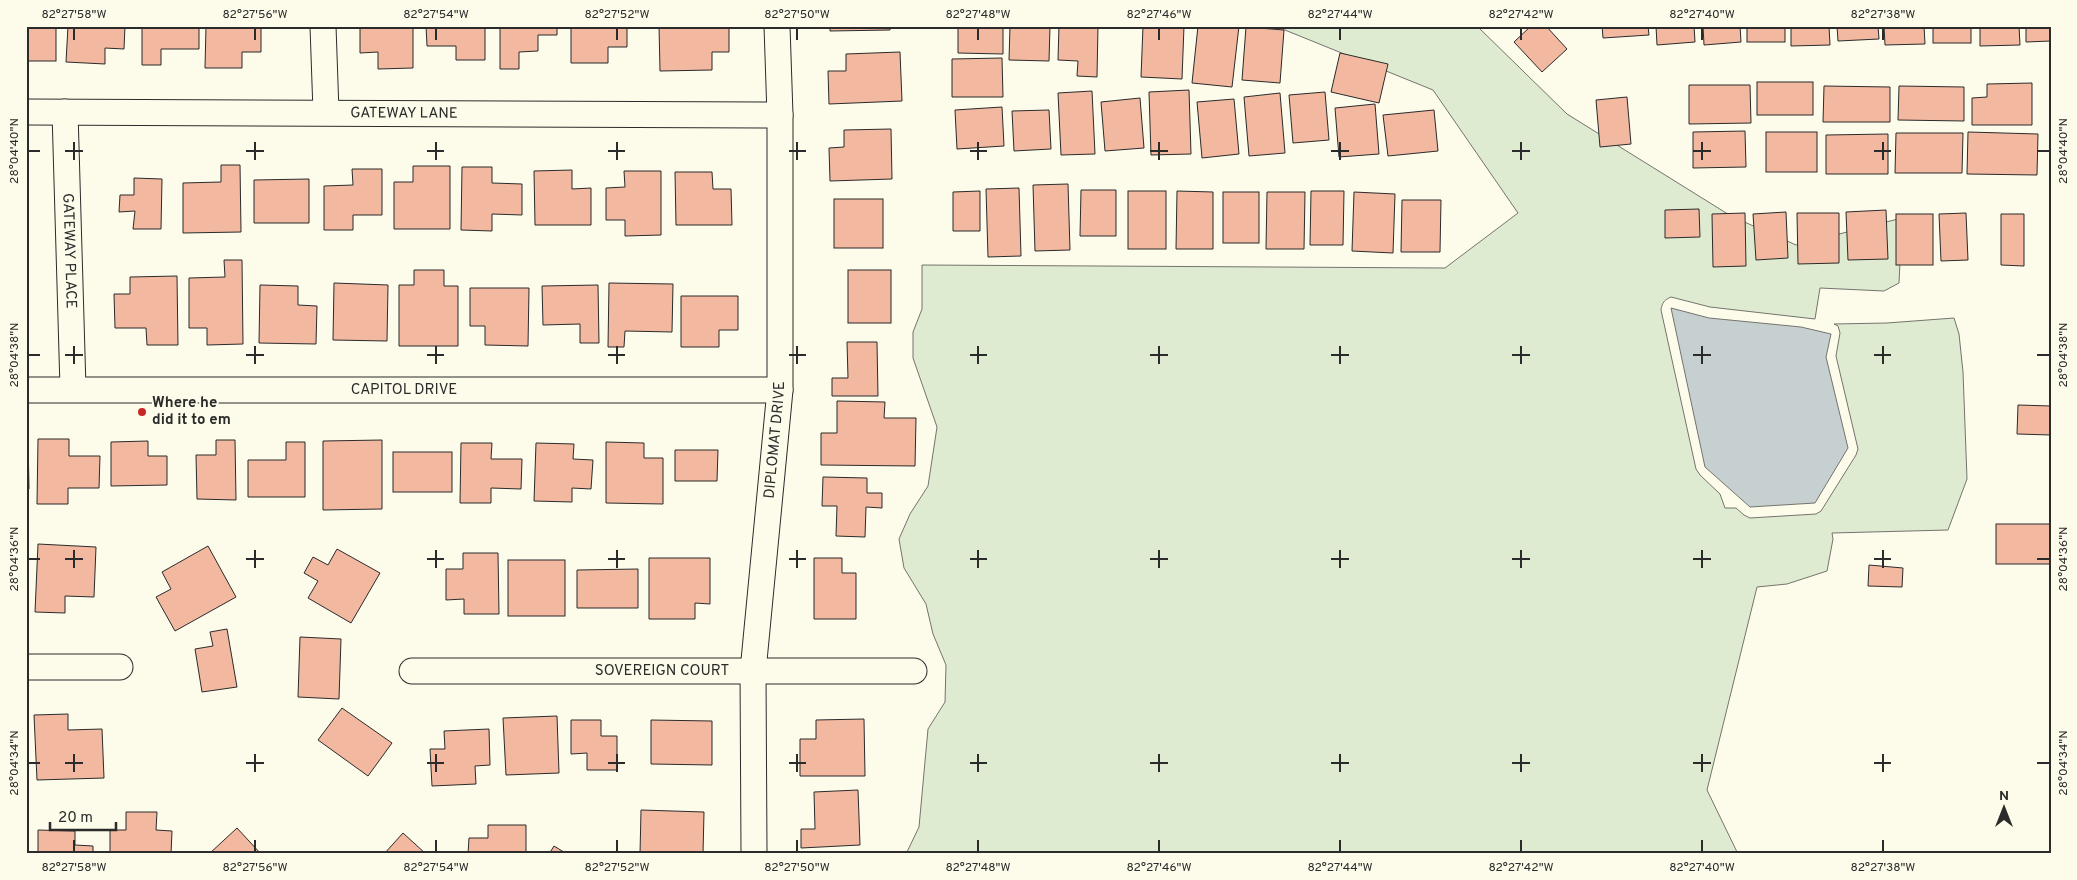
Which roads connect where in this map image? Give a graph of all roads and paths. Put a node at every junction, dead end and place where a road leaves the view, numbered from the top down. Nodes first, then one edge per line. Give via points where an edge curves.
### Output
1 (323, 26) edge
2 (777, 26) edge
3 (26, 112) edge
4 (65, 112) junction
5 (326, 112) junction
6 (780, 115) junction
7 (73, 388) junction
8 (26, 390) edge
9 (780, 390) junction
10 (26, 667) edge
11 (120, 668) dead end
12 (412, 671) dead end
13 (914, 671) dead end
14 (753, 672) junction
15 (754, 854) edge

1 - 5 street
2 - 6 street, DIPLOMAT DRIVE
3 - 4 street, GATEWAY LANE
4 - 5 street, GATEWAY LANE
4 - 7 street, GATEWAY PLACE
5 - 6 street, GATEWAY LANE
6 - 9 street, DIPLOMAT DRIVE
7 - 8 street, CAPITOL DRIVE
7 - 9 street, CAPITOL DRIVE
9 - 14 street, DIPLOMAT DRIVE
10 - 11 street
12 - 14 street, SOVEREIGN COURT
13 - 14 street, SOVEREIGN COURT
14 - 15 street, DIPLOMAT DRIVE

